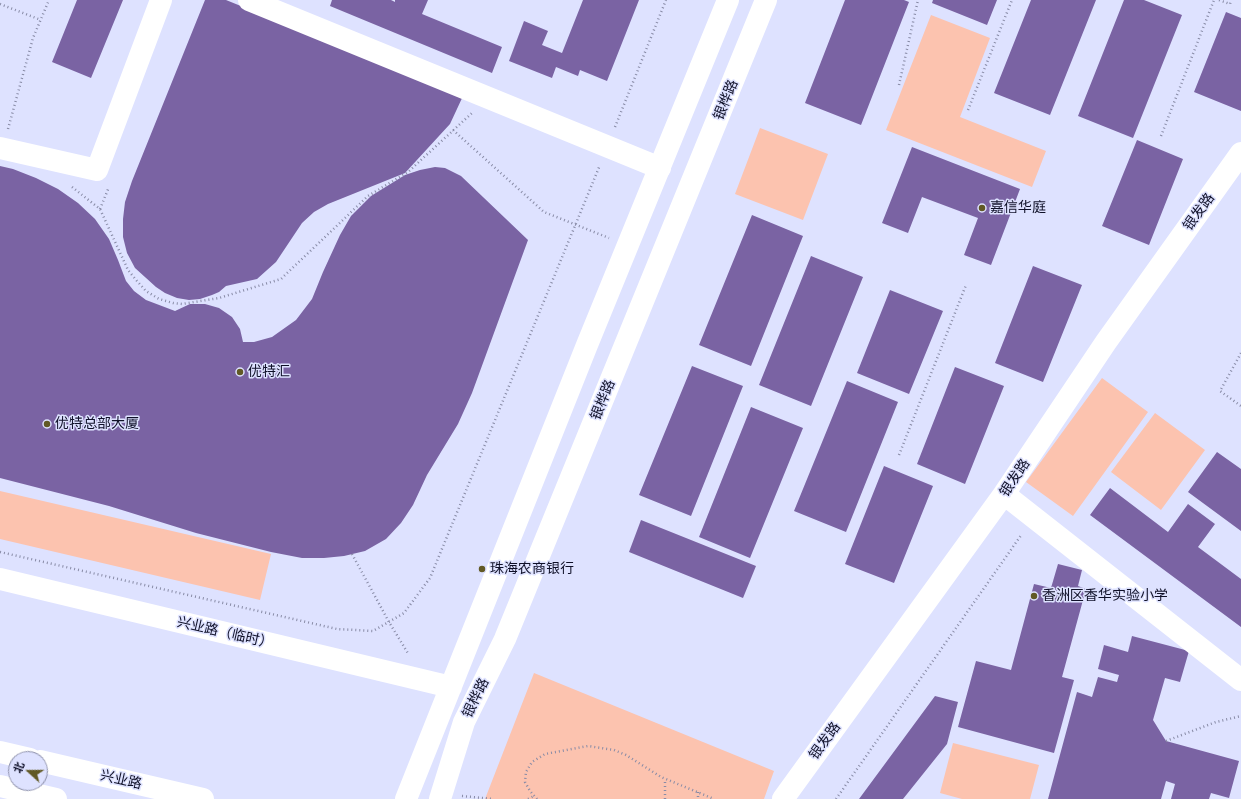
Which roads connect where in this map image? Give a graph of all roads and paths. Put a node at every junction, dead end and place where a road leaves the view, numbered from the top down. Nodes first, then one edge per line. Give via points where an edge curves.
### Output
1 (49, 0) edge
2 (161, 0) edge
3 (249, 0) edge
4 (666, 0) edge
5 (728, 0) edge
6 (766, 0) edge
7 (918, 0) edge
8 (1012, 0) edge
9 (1214, 0) edge
10 (1219, 0) edge
11 (1231, 0) edge
12 (0, 4) edge
13 (41, 20) junction
14 (899, 85) dead end
15 (489, 98) junction
16 (968, 110) dead end
17 (453, 130) junction
18 (1161, 136) dead end
19 (607, 146) junction
20 (1, 148) edge
21 (1241, 153) edge
22 (660, 168) junction
23 (70, 186) dead end
24 (576, 225) junction
25 (628, 246) junction
26 (966, 286) dead end
27 (1241, 353) edge
28 (1241, 406) edge
29 (899, 455) dead end
30 (1004, 494) junction
31 (1034, 518) junction
32 (0, 552) edge
33 (352, 554) dead end
34 (0, 579) edge
35 (389, 622) junction
36 (413, 661) dead end
37 (1241, 680) edge
38 (451, 687) junction
39 (1241, 716) edge
40 (1166, 741) dead end
41 (48, 763) edge
42 (665, 779) junction
43 (0, 786) edge
44 (698, 792) junction
45 (441, 796) edge
46 (534, 796) junction
47 (56, 799) edge
48 (203, 799) edge
49 (406, 799) edge
50 (493, 799) edge
51 (528, 799) edge
52 (537, 799) edge
53 (665, 799) edge
54 (698, 799) edge
55 (714, 799) edge
56 (782, 799) edge
57 (836, 799) edge

1 - 13 path
2 - 20 main road via 96,170
3 - 15 main road
4 - 19 path
5 - 22 main road, 银桦路
6 - 45 main road, 银桦路 via 505,639 464,722
7 - 14 path
8 - 16 path
9 - 18 path
10 - 11 path via 1230,4
12 - 13 path
13 - 20 path via 33,38
15 - 17 path
15 - 19 main road
17 - 23 path via 408,172 368,196 281,279 219,298 182,304 173,304 159,298 136,281 128,270 100,209
17 - 24 path via 544,212
19 - 22 main road
19 - 24 path
21 - 30 main road, 银发路 via 1106,342
22 - 25 main road, 银桦路
24 - 25 path
24 - 35 path via 430,578 404,613
25 - 38 main road, 银桦路
26 - 29 path
27 - 28 path via 1220,392
30 - 31 main road
30 - 56 main road, 银发路
31 - 37 main road
31 - 57 path
32 - 35 path via 337,629 373,631
33 - 35 path
34 - 38 main road, 兴业路（临时）
35 - 36 path
38 - 49 main road, 银桦路
39 - 40 path via 1216,722
41 - 48 main road, 兴业路
42 - 44 path
42 - 46 path via 626,755 614,750 588,746 545,754 532,762 526,772 525,782
42 - 53 path
43 - 47 main road
44 - 54 path
44 - 55 path
45 - 50 path
46 - 51 path
46 - 52 path

